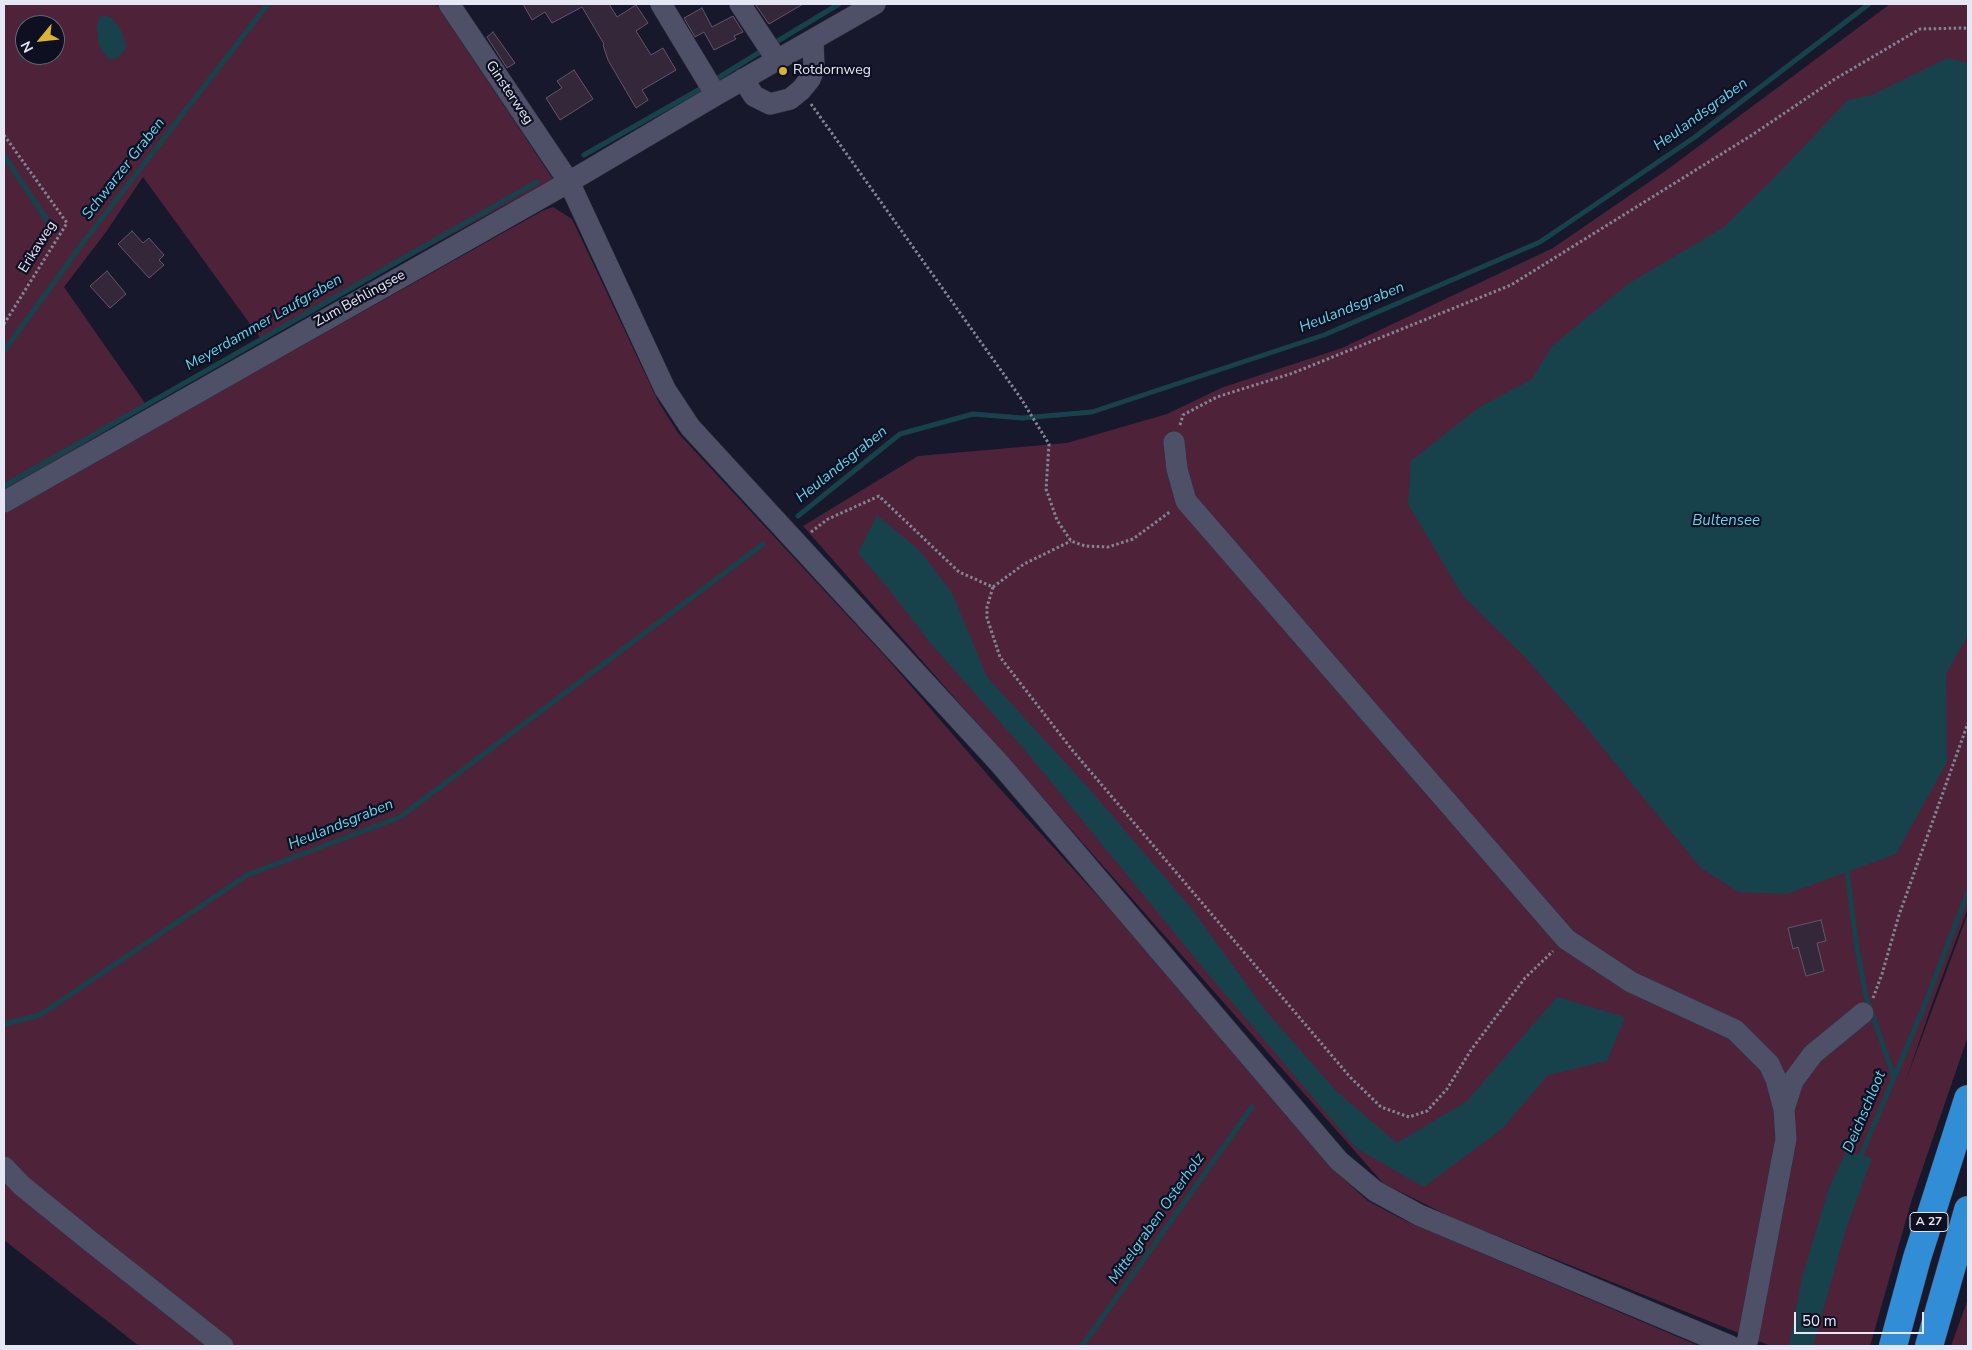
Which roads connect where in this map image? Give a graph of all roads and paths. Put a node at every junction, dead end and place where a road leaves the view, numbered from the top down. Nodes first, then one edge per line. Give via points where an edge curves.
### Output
1 (449, 4) edge
2 (661, 4) edge
3 (740, 4) edge
4 (872, 5) edge
5 (1968, 29) edge
6 (813, 40) junction
7 (777, 60) junction
8 (743, 79) junction
9 (801, 90) junction
10 (716, 95) junction
11 (4, 135) edge
12 (569, 182) junction
13 (4, 324) edge
14 (1174, 442) joint
15 (1186, 501) junction
16 (4, 502) edge
17 (1071, 540) junction
18 (797, 544) junction
19 (993, 587) junction
20 (1968, 723) edge
21 (1566, 939) junction
22 (1868, 1005) joint
23 (1968, 1099) edge
24 (1784, 1109) junction
25 (4, 1167) edge
26 (1968, 1210) edge
27 (223, 1346) edge
28 (1730, 1346) edge
29 (1744, 1346) edge
30 (1893, 1346) edge
31 (1928, 1346) edge

1 - 12 street, Ginsterweg
2 - 10 street
3 - 7 street
4 - 6 street, Zum Behlingsee
5 - 14 path via 1920,30 1835,79 1752,135 1511,285 1293,374 1217,397 1183,415
6 - 7 street, Zum Behlingsee
6 - 9 street via 814,68
7 - 8 street, Zum Behlingsee
8 - 9 street via 754,96 770,104 790,99
8 - 10 street, Zum Behlingsee
9 - 17 path via 1020,397 1048,444 1046,489 1057,520
10 - 12 street, Zum Behlingsee
11 - 13 path, Erikaweg via 67,223
12 - 16 street, Zum Behlingsee
12 - 18 street, Ginsterweg via 665,389 690,427
14 - 15 street
15 - 17 path via 1133,539 1108,547 1086,546
15 - 21 street
17 - 19 path via 1024,564
18 - 19 path via 828,518 879,496 959,572
18 - 28 street, Ginsterweg via 1000,764 1339,1162 1376,1191 1419,1215
19 - 21 path via 986,618 1000,656 1073,751 1344,1070 1381,1107 1410,1117 1427,1111 1447,1089 1471,1050 1526,978
20 - 22 path via 1899,915 1882,974
21 - 24 street via 1631,982 1735,1030 1769,1064
22 - 24 street via 1813,1054 1793,1081
23 - 30 highway, A 27 via 1917,1258
24 - 29 street via 1786,1139 1748,1339
25 - 27 street via 21,1185
26 - 31 highway, A 27

